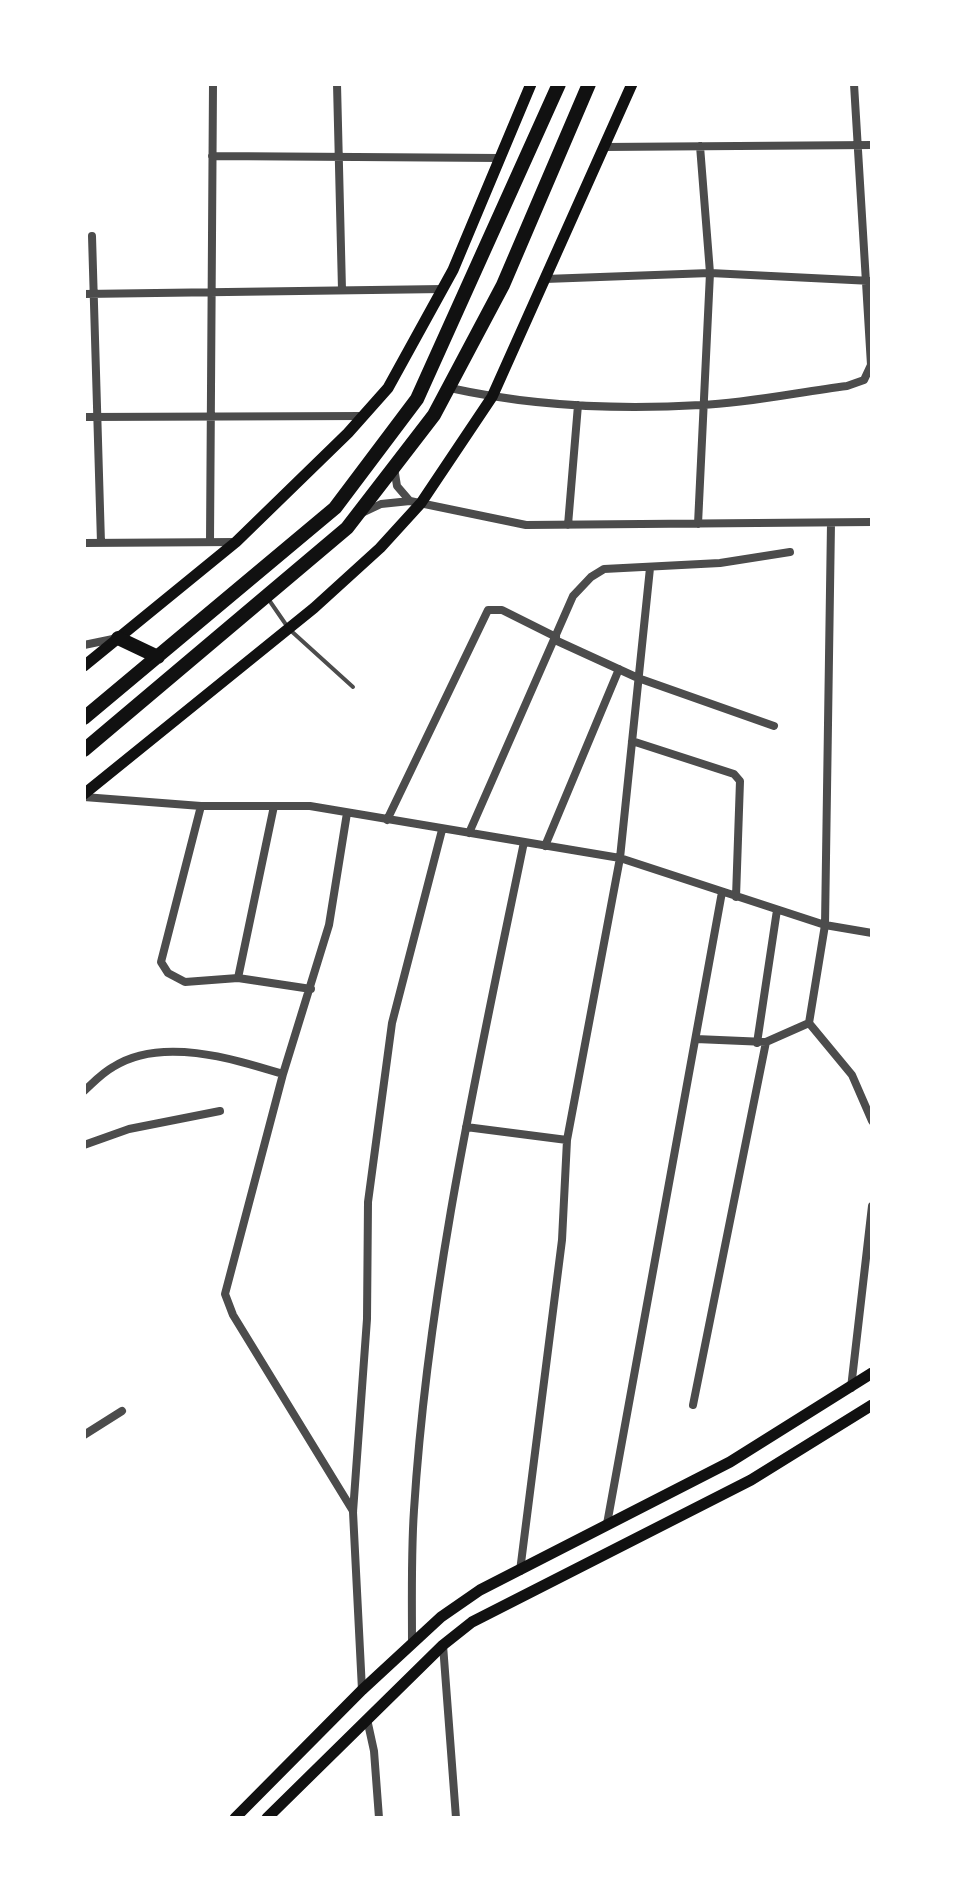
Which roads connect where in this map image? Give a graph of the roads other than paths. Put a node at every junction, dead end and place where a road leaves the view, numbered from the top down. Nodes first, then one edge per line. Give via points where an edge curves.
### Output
1 (213, 84) edge
2 (337, 84) edge
3 (531, 84) edge
4 (559, 84) edge
5 (589, 84) edge
6 (632, 84) edge
7 (854, 84) edge
8 (858, 145) junction
9 (872, 145) edge
10 (700, 146) junction
11 (604, 147) junction
12 (212, 156) junction
13 (339, 156) junction
14 (500, 158) junction
15 (92, 236) dead end
16 (710, 273) junction
17 (545, 279) junction
18 (868, 282) edge
19 (443, 289) junction
20 (342, 290) junction
21 (210, 292) junction
22 (84, 294) edge
23 (95, 294) junction
24 (450, 388) junction
25 (492, 397) junction
26 (578, 405) junction
27 (702, 405) junction
28 (212, 416) junction
29 (364, 416) junction
30 (84, 417) edge
31 (98, 417) junction
32 (394, 467) junction
33 (416, 502) junction
34 (355, 518) junction
35 (872, 522) edge
36 (831, 523) junction
37 (698, 524) junction
38 (568, 525) junction
39 (210, 542) junction
40 (236, 542) junction
41 (84, 543) edge
42 (101, 543) junction
43 (790, 552) dead end
44 (650, 568) junction
45 (267, 598) junction
46 (289, 629) junction
47 (118, 638) junction
48 (555, 639) junction
49 (84, 645) edge
50 (158, 657) junction
51 (84, 666) edge
52 (619, 669) junction
53 (638, 678) junction
54 (353, 687) dead end
55 (84, 718) edge
56 (774, 726) dead end
57 (632, 741) junction
58 (84, 750) edge
59 (84, 796) edge
60 (201, 806) junction
61 (274, 806) junction
62 (347, 813) junction
63 (387, 820) junction
64 (442, 830) junction
65 (469, 833) junction
66 (524, 842) junction
67 (545, 846) junction
68 (620, 858) junction
69 (722, 892) junction
70 (736, 897) junction
71 (777, 910) junction
72 (825, 925) junction
73 (872, 933) edge
74 (238, 978) junction
75 (311, 989) junction
76 (809, 1023) junction
77 (696, 1039) junction
78 (762, 1042) junction
79 (283, 1074) junction
80 (84, 1091) edge
81 (220, 1111) dead end
82 (872, 1121) edge
83 (466, 1127) junction
84 (567, 1140) junction
85 (84, 1145) edge
86 (872, 1206) edge
87 (872, 1373) edge
88 (851, 1388) junction
89 (693, 1405) dead end
90 (872, 1405) edge
91 (122, 1411) dead end
92 (84, 1435) edge
93 (353, 1512) junction
94 (607, 1524) junction
95 (520, 1571) junction
96 (412, 1643) junction
97 (443, 1645) junction
98 (362, 1690) junction
99 (367, 1719) junction
100 (235, 1818) edge
101 (267, 1818) edge
102 (379, 1818) edge
103 (456, 1818) edge

1 - 12 street
2 - 13 street
3 - 14 main road
4 - 50 highway via 417,399 335,508
5 - 24 highway via 503,285
6 - 11 main road
7 - 8 street
8 - 9 street
8 - 10 street
8 - 18 street
10 - 11 street
10 - 16 street
11 - 17 main road
12 - 13 street
12 - 21 street
13 - 14 street
13 - 20 street
14 - 19 main road
15 - 23 street
16 - 17 street
16 - 18 street
16 - 27 street
17 - 25 main road
18 - 27 street via 871,365 864,380
19 - 20 street
19 - 29 main road via 388,388
20 - 21 street
21 - 23 street
21 - 28 street
22 - 23 street
23 - 31 street
24 - 25 street
24 - 32 highway
25 - 26 street
25 - 33 main road
26 - 27 street
26 - 38 street
27 - 37 street
28 - 29 street
28 - 31 street
28 - 39 street
29 - 40 main road
30 - 31 street
31 - 42 street
32 - 33 street via 397,486
32 - 34 highway
33 - 34 street via 381,504
33 - 38 street via 526,525
33 - 46 main road via 369,558
34 - 45 highway
35 - 36 street
36 - 37 street
36 - 72 street
37 - 38 street
39 - 40 street
39 - 42 street
40 - 47 main road
41 - 42 street
43 - 44 street
44 - 48 street via 604,569 591,577 573,596
44 - 53 street
45 - 46 lane
45 - 58 highway
46 - 54 lane
46 - 59 main road
47 - 49 street
47 - 50 highway
47 - 51 main road
48 - 52 street
48 - 63 street via 502,610 488,610
48 - 65 street
50 - 55 highway
52 - 53 street
52 - 67 street
53 - 56 street
53 - 57 street
57 - 68 street
57 - 70 street via 734,774 740,781
59 - 60 street
60 - 61 street
60 - 74 street via 161,962 185,982
61 - 62 street
61 - 74 street
62 - 63 street
62 - 75 street via 329,925
63 - 64 street
64 - 65 street
64 - 93 street via 392,1023 378,1117 368,1202 367,1319
65 - 66 street
66 - 67 street
66 - 83 street
67 - 68 street
68 - 69 street
68 - 84 street
69 - 70 street
69 - 77 street
70 - 71 street
71 - 72 street
71 - 78 street
72 - 73 street
72 - 76 street
74 - 75 street
75 - 79 street
76 - 78 street
76 - 82 street via 852,1075
77 - 78 street
77 - 94 street
78 - 89 street
79 - 80 street via 240,1060 160,1053 113,1066
79 - 93 street via 225,1294
81 - 85 street via 129,1129
83 - 84 street
83 - 96 street via 427,1382 414,1511
84 - 95 street via 562,1240
86 - 88 street
87 - 88 main road
88 - 94 main road via 730,1462
90 - 97 main road via 751,1480 501,1604
91 - 92 street
93 - 98 street
94 - 95 main road
95 - 96 main road via 480,1590
96 - 98 main road
97 - 99 main road
97 - 103 street
98 - 100 main road
99 - 101 main road
99 - 102 street

